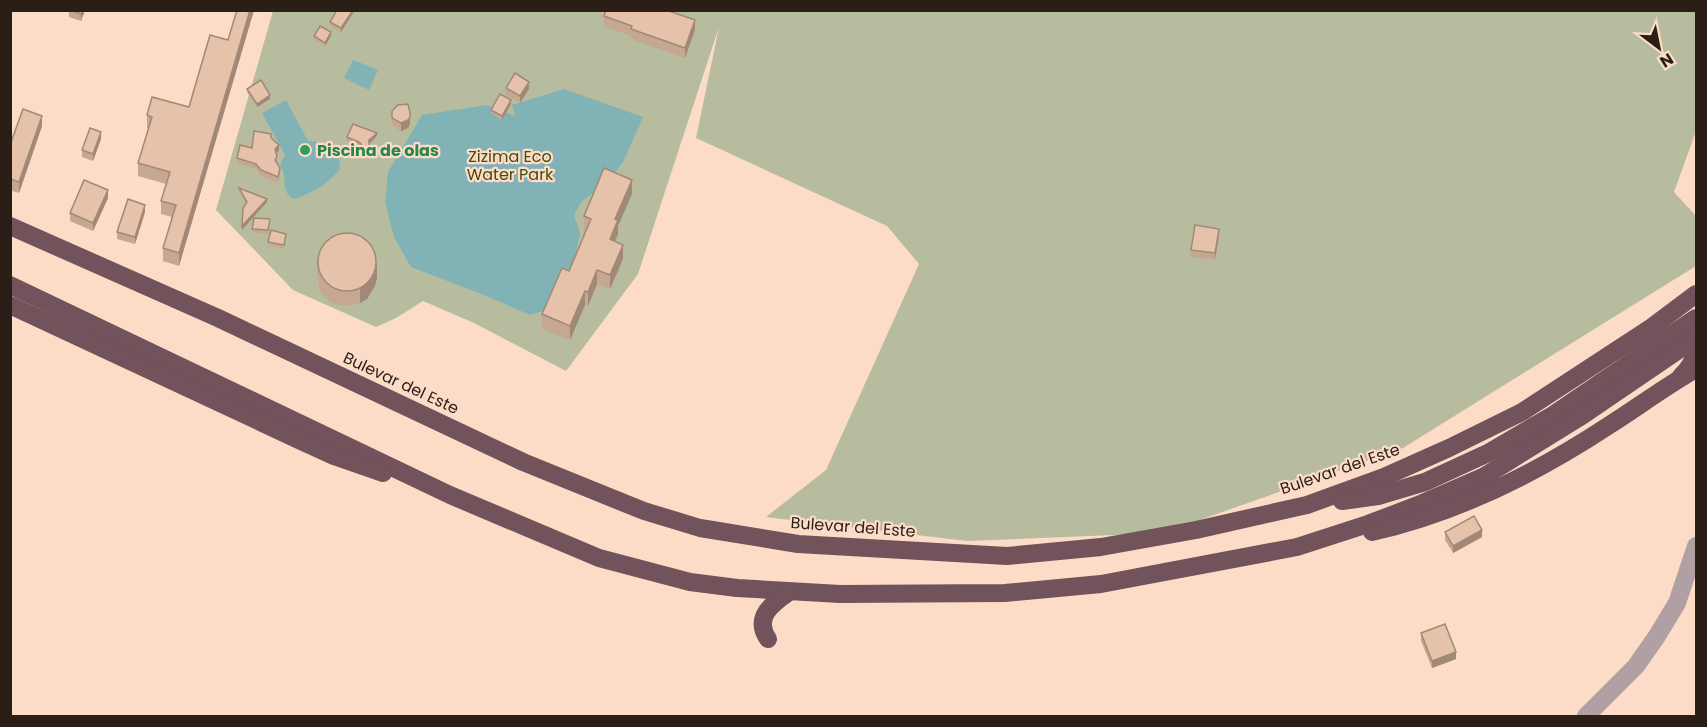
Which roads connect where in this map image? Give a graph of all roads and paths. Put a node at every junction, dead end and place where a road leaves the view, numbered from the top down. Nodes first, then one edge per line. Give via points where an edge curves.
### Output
1 (10, 226) edge
2 (10, 285) edge
3 (1696, 294) edge
4 (10, 305) edge
5 (1696, 318) edge
6 (1696, 338) edge
7 (1656, 346) junction
8 (1696, 369) edge
9 (1667, 386) junction
10 (450, 495) junction
11 (1307, 505) junction
12 (1297, 546) junction
13 (1696, 546) edge
14 (789, 592) junction
15 (768, 639) dead end
16 (1586, 717) edge

1 - 11 highway, Bulevar del Este via 218,318 523,462 644,511 700,528 798,544 1007,556 1101,547
2 - 10 highway
3 - 11 highway, Bulevar del Este via 1522,412 1384,477
4 - 10 highway via 334,456
5 - 7 highway
6 - 12 highway, bridge via 1485,476 1368,524
7 - 9 highway via 1685,338 1695,346 1692,363
7 - 11 highway via 1537,425 1453,470 1378,496
8 - 9 highway
9 - 12 highway via 1568,451 1487,495 1400,526
10 - 14 highway via 598,558 690,582
12 - 14 highway via 1101,584 1005,593
13 - 16 street via 1677,603 1657,636 1636,666
14 - 15 highway via 768,609 762,625

